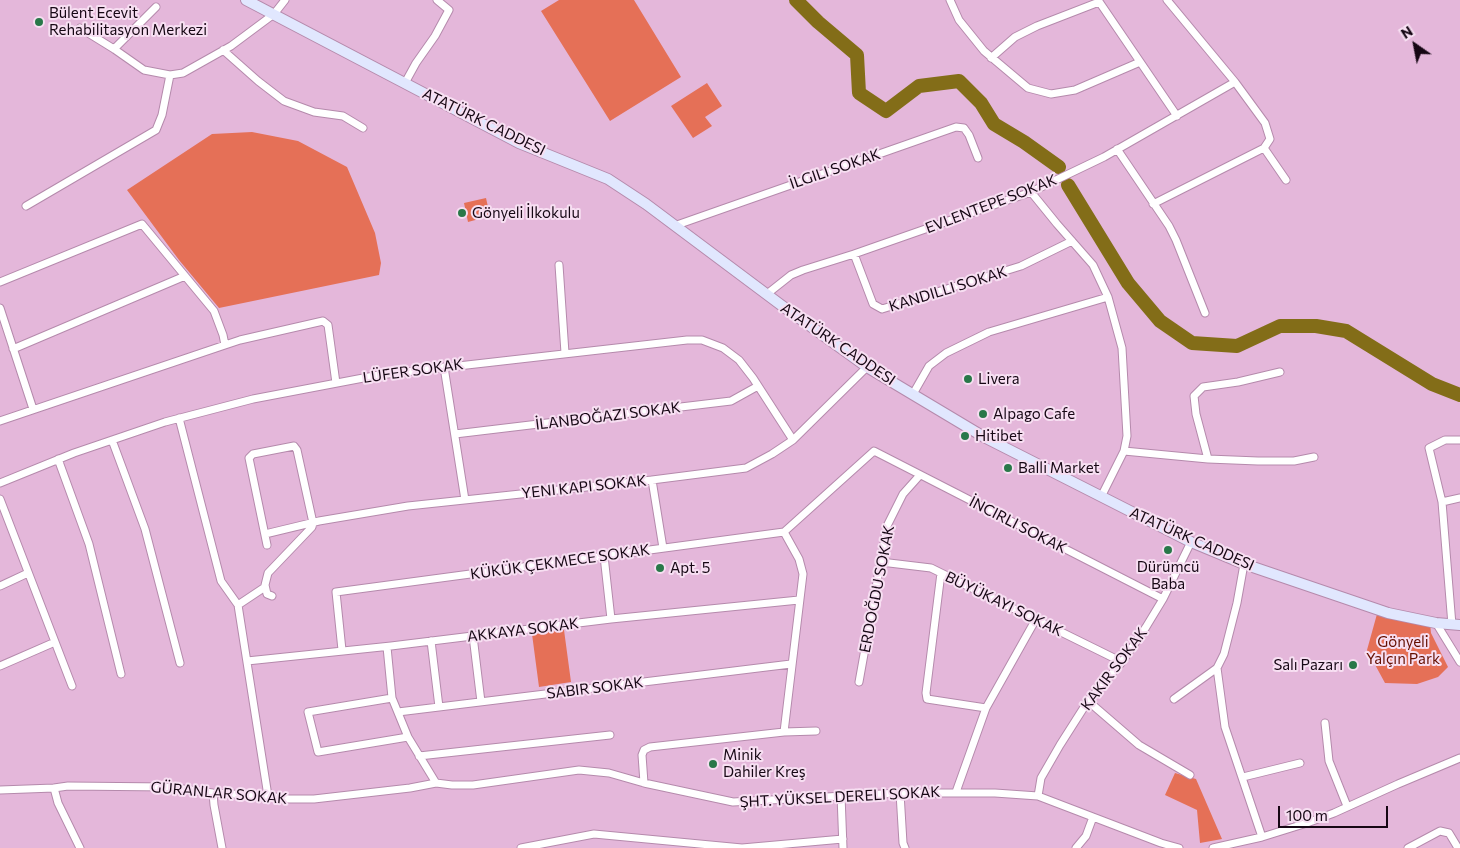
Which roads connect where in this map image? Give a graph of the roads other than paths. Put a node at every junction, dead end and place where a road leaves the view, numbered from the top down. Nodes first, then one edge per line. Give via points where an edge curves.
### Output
1 (246, 0) edge
2 (285, 0) edge
3 (437, 0) edge
4 (950, 0) edge
5 (1167, 0) edge
6 (1099, 1) edge
7 (156, 7) dead end
8 (274, 14) junction
9 (80, 28) dead end
10 (114, 49) junction
11 (223, 50) junction
12 (992, 58) junction
13 (1140, 62) junction
14 (170, 75) junction
15 (1235, 82) junction
16 (405, 83) junction
17 (1177, 116) junction
18 (363, 128) dead end
19 (1264, 148) junction
20 (1118, 149) junction
21 (978, 158) dead end
22 (1286, 180) dead end
23 (1030, 192) junction
24 (1153, 204) junction
25 (26, 206) dead end
26 (674, 226) junction
27 (1072, 241) junction
28 (854, 254) junction
29 (559, 264) dead end
30 (185, 276) junction
31 (0, 282) edge
32 (767, 294) junction
33 (1108, 297) junction
34 (0, 308) edge
35 (1204, 312) dead end
36 (225, 345) junction
37 (13, 348) junction
38 (565, 353) junction
39 (444, 366) junction
40 (867, 367) junction
41 (1280, 372) dead end
42 (336, 383) junction
43 (758, 386) junction
44 (913, 394) junction
45 (33, 409) junction
46 (180, 418) junction
47 (0, 421) edge
48 (455, 434) junction
49 (112, 440) junction
50 (793, 440) junction
51 (1460, 440) edge
52 (1124, 451) junction
53 (1314, 458) dead end
54 (58, 459) junction
55 (1208, 459) junction
56 (920, 475) junction
57 (652, 480) junction
58 (0, 483) edge
59 (1101, 497) junction
60 (1460, 498) edge
61 (0, 499) edge
62 (465, 500) junction
63 (1442, 502) junction
64 (313, 523) junction
65 (784, 532) junction
66 (265, 534) junction
67 (1191, 542) junction
68 (267, 545) dead end
69 (663, 548) junction
70 (604, 556) junction
71 (881, 562) junction
72 (1244, 564) junction
73 (28, 573) junction
74 (941, 573) junction
75 (0, 586) edge
76 (265, 587) junction
77 (272, 596) dead end
78 (1163, 599) junction
79 (799, 600) junction
80 (238, 605) junction
81 (611, 619) junction
82 (1036, 619) junction
83 (1436, 624) junction
84 (1456, 625) edge
85 (473, 636) junction
86 (431, 641) junction
87 (55, 642) junction
88 (387, 647) junction
89 (342, 650) junction
90 (247, 661) junction
91 (1122, 662) junction
92 (1460, 662) edge
93 (180, 663) dead end
94 (791, 664) junction
95 (0, 666) edge
96 (1217, 668) junction
97 (122, 674) dead end
98 (859, 682) dead end
99 (72, 686) dead end
100 (392, 698) junction
101 (1174, 699) dead end
102 (1088, 701) junction
103 (481, 702) junction
104 (439, 707) junction
105 (986, 708) junction
106 (398, 712) junction
107 (1325, 722) dead end
108 (816, 731) dead end
109 (784, 732) junction
110 (610, 735) dead end
111 (408, 737) junction
112 (419, 756) junction
113 (1460, 758) edge
114 (1300, 763) dead end
115 (1190, 775) dead end
116 (1243, 777) junction
117 (436, 783) junction
118 (644, 783) junction
119 (54, 788) junction
120 (0, 790) edge
121 (956, 792) junction
122 (214, 793) junction
123 (900, 793) junction
124 (841, 795) junction
125 (268, 796) junction
126 (1038, 796) junction
127 (1347, 806) junction
128 (1093, 817) junction
129 (1262, 837) junction
130 (843, 839) junction
131 (80, 848) edge
132 (222, 848) edge
133 (521, 848) edge
134 (843, 848) edge
135 (905, 848) edge
136 (1076, 848) edge
137 (1179, 848) edge
138 (1213, 848) edge
139 (1408, 848) edge
140 (1458, 848) edge

1 - 8 main road, ATATÜRK CADDESI
2 - 8 street
3 - 16 street via 449,10
4 - 12 street via 959,20
5 - 15 street
6 - 12 street via 1015,37
6 - 13 street
7 - 10 street
8 - 11 street
8 - 16 main road, ATATÜRK CADDESI
9 - 10 street
10 - 14 street via 144,70
11 - 14 street via 183,73
11 - 18 street via 284,101 314,112 343,116
12 - 13 street via 1028,88 1051,94 1075,90
13 - 17 street
14 - 25 street via 156,130
15 - 17 street, EVLENTEPE SOKAK
15 - 19 street via 1264,123 1270,139
16 - 26 main road, ATATÜRK CADDESI via 519,143 608,179
17 - 20 street, EVLENTEPE SOKAK
19 - 22 street
19 - 24 street
20 - 23 street, EVLENTEPE SOKAK
20 - 24 street
21 - 26 street, İLGILI SOKAK via 969,135 964,128 956,127
23 - 27 street
23 - 28 street, EVLENTEPE SOKAK
24 - 35 street via 1176,240
26 - 32 main road, ATATÜRK CADDESI
27 - 28 street, KANDILLI SOKAK via 1020,266 882,309 873,304
27 - 33 street via 1093,265
28 - 32 street, EVLENTEPE SOKAK via 791,275
29 - 38 street
30 - 31 street via 142,224
30 - 36 street via 214,311
30 - 37 street
32 - 40 main road, ATATÜRK CADDESI
33 - 44 street via 988,332 946,353 929,366
33 - 52 street via 1122,348 1127,436
34 - 37 street
36 - 42 street via 323,321 328,325
36 - 45 street
37 - 45 street
38 - 39 street, LÜFER SOKAK
38 - 43 street, LÜFER SOKAK via 702,340 723,348 739,360
39 - 42 street, LÜFER SOKAK
39 - 48 street
40 - 44 main road, ATATÜRK CADDESI
40 - 50 street
41 - 55 street via 1203,387 1194,396
42 - 46 street, LÜFER SOKAK via 253,399
43 - 48 street via 731,401
43 - 50 street, LÜFER SOKAK
44 - 59 main road, ATATÜRK CADDESI via 984,437
45 - 47 street
46 - 49 street, LÜFER SOKAK
46 - 80 street via 221,582
48 - 62 street
49 - 54 street, LÜFER SOKAK
49 - 93 street via 145,529
50 - 57 street via 746,468
51 - 63 street via 1445,440 1429,448
52 - 55 street
52 - 59 street
53 - 55 street via 1294,461
54 - 58 street, LÜFER SOKAK
54 - 97 street via 89,544
56 - 65 street, İNCIRLI SOKAK via 874,451
56 - 71 street, ERDOĞDU SOKAK via 903,494 887,526
56 - 78 street, İNCIRLI SOKAK
57 - 62 street
57 - 69 street
59 - 67 main road, ATATÜRK CADDESI
60 - 63 street
61 - 73 street
62 - 64 street via 408,506
63 - 84 street
64 - 66 street
64 - 66 street via 294,446 253,454 249,458
64 - 76 street via 268,573
65 - 69 street, KÜKÜK ÇEKMECE SOKAK
65 - 79 street via 799,559 803,574
66 - 68 street
67 - 72 main road, ATATÜRK CADDESI
67 - 78 street
69 - 70 street, KÜKÜK ÇEKMECE SOKAK
70 - 81 street
70 - 89 street, KÜKÜK ÇEKMECE SOKAK via 336,592
71 - 74 street via 931,568
71 - 98 street, ERDOĞDU SOKAK
72 - 83 main road, ATATÜRK CADDESI via 1388,613
72 - 96 street via 1224,654
73 - 75 street
73 - 87 street
74 - 82 street
74 - 105 street via 927,699
76 - 77 street
76 - 80 street
78 - 91 street
79 - 81 street, AKKAYA SOKAK
79 - 94 street
80 - 90 street
81 - 85 street, AKKAYA SOKAK
82 - 91 street
82 - 105 street
83 - 84 main road, ATATÜRK CADDESI
83 - 92 street
85 - 86 street, AKKAYA SOKAK
85 - 103 street
86 - 88 street, AKKAYA SOKAK
86 - 104 street
87 - 95 street
87 - 99 street
88 - 89 street, AKKAYA SOKAK
88 - 100 street
89 - 90 street, AKKAYA SOKAK
90 - 125 street
91 - 102 street
94 - 103 street
94 - 109 street
96 - 101 street
96 - 116 street via 1225,726
100 - 106 street
100 - 111 street via 308,712 318,752
102 - 115 street via 1140,745
102 - 126 street via 1041,778
103 - 104 street
104 - 106 street
105 - 121 street
106 - 111 street
107 - 127 street via 1329,760
108 - 109 street
109 - 118 street via 650,747 642,755
110 - 112 street
111 - 112 street
112 - 117 street
113 - 127 street
114 - 116 street
116 - 129 street
117 - 118 street, ŞHT. YÜKSEL DERELI SOKAK via 474,785 579,770 609,773
117 - 125 street, GÜRANLAR SOKAK via 314,799
118 - 124 street, ŞHT. YÜKSEL DERELI SOKAK via 733,802
119 - 120 street, GÜRANLAR SOKAK
119 - 122 street, GÜRANLAR SOKAK via 168,787
119 - 131 street
121 - 123 street, ŞHT. YÜKSEL DERELI SOKAK
121 - 126 street, ŞHT. YÜKSEL DERELI SOKAK
122 - 125 street, GÜRANLAR SOKAK
122 - 132 street
123 - 124 street, ŞHT. YÜKSEL DERELI SOKAK
123 - 135 street
124 - 130 street
126 - 128 street, ŞHT. YÜKSEL DERELI SOKAK
127 - 129 street
128 - 136 street via 1086,836
128 - 137 street, ŞHT. YÜKSEL DERELI SOKAK
129 - 138 street
130 - 133 street via 742,848 594,834
130 - 134 street
139 - 140 street via 1440,831 1449,833

